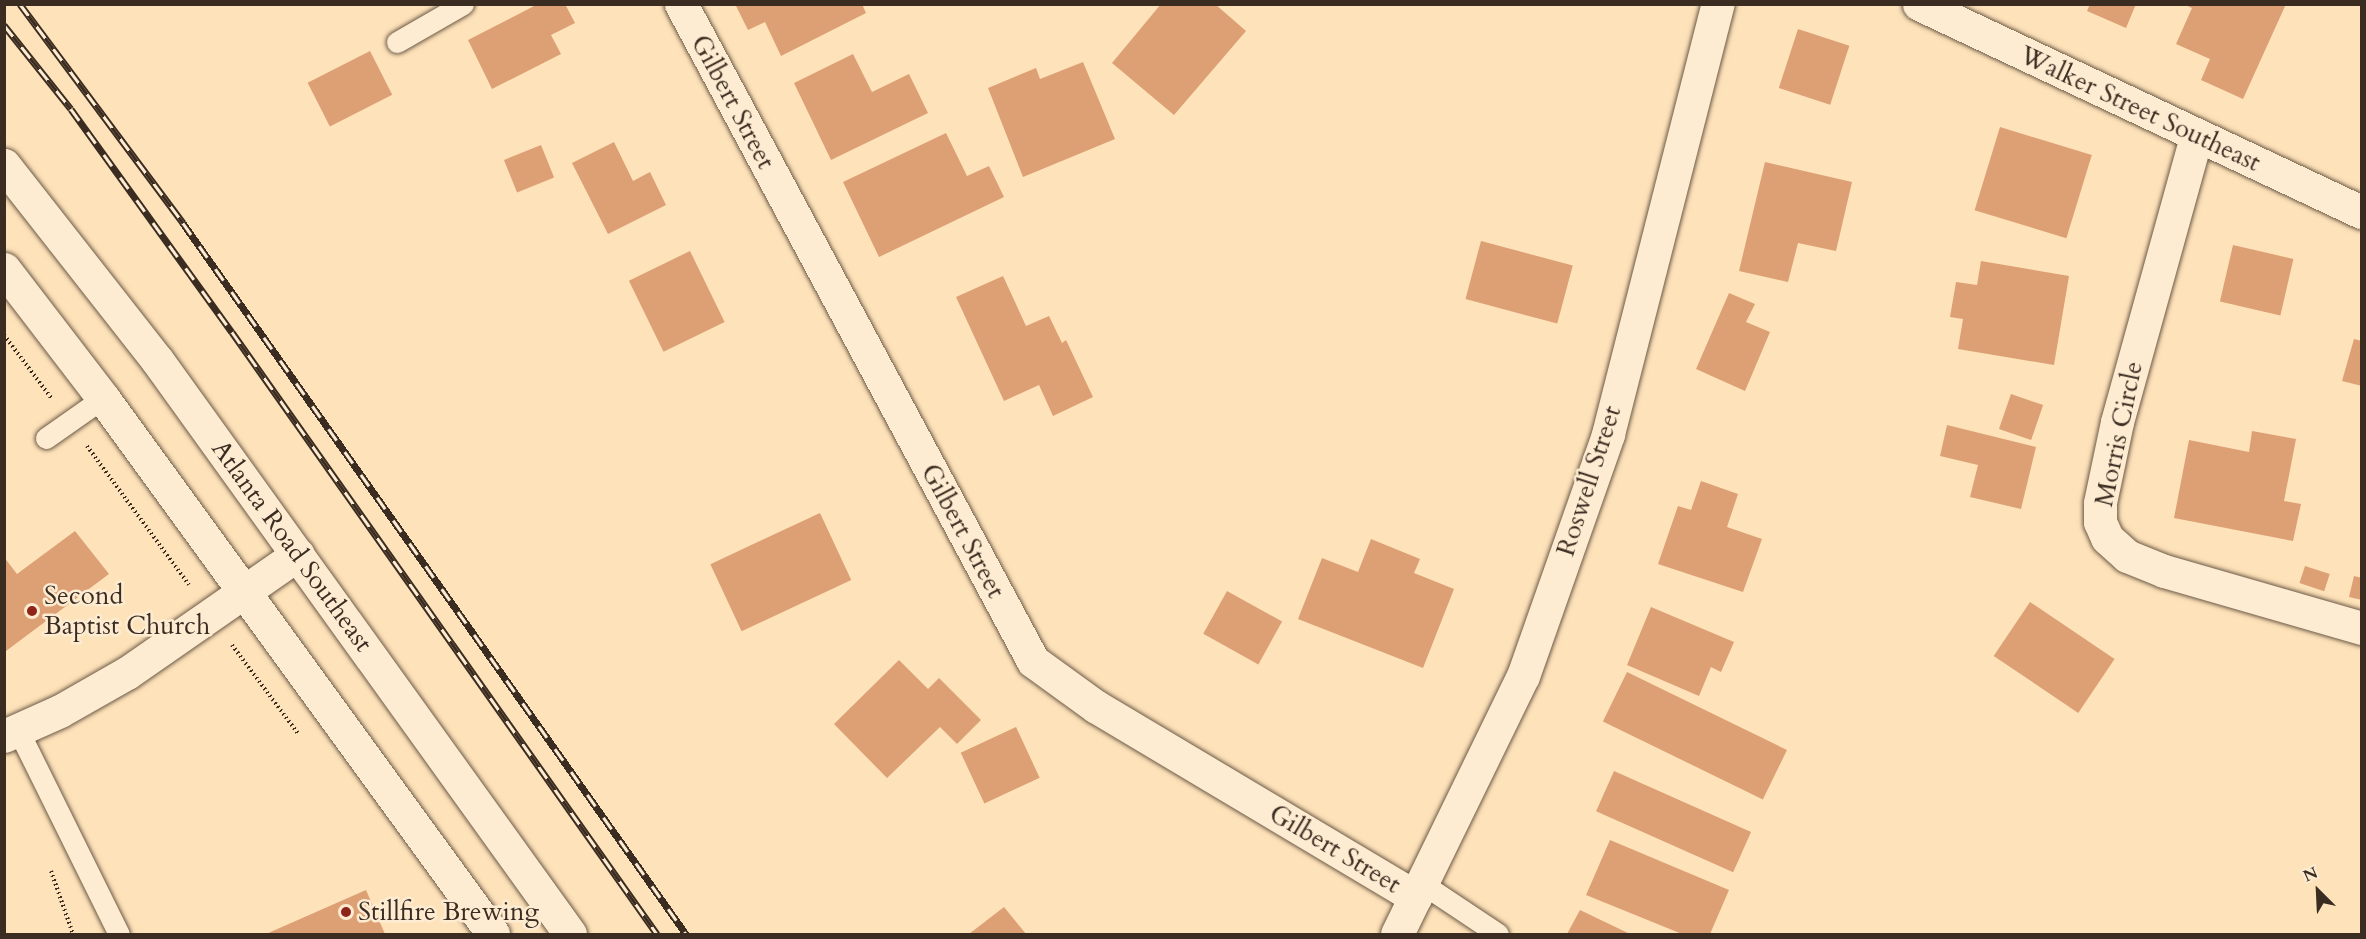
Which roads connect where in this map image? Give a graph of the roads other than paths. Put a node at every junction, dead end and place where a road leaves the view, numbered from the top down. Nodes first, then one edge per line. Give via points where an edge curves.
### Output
1 (462, 4) edge
2 (681, 4) edge
3 (1718, 4) edge
4 (1919, 4) edge
5 (397, 42) dead end
6 (2196, 137) junction
7 (4, 165) edge
8 (2361, 212) edge
9 (4, 269) edge
10 (103, 398) junction
11 (46, 438) dead end
12 (298, 554) junction
13 (245, 592) junction
14 (2361, 628) edge
15 (11, 733) edge
16 (1419, 891) junction
17 (119, 934) edge
18 (493, 934) edge
19 (570, 934) edge
20 (1397, 934) edge
21 (1498, 934) edge

1 - 5 lane
2 - 16 street, Gilbert Street via 1033,661 1095,706
3 - 16 street, Roswell Street via 1608,434 1523,676
4 - 6 street, Walker Street Southeast
6 - 8 street, Walker Street Southeast
6 - 14 street, Morris Circle via 2116,422 2100,503 2100,522 2107,538 2127,556 2164,571
7 - 12 street, Atlanta Road Southeast via 150,350
9 - 10 street
10 - 11 lane
10 - 13 street
12 - 13 street
12 - 19 street, Atlanta Road Southeast
13 - 15 street via 128,672
13 - 18 street
15 - 17 lane
16 - 20 street, Roswell Street
16 - 21 lane

